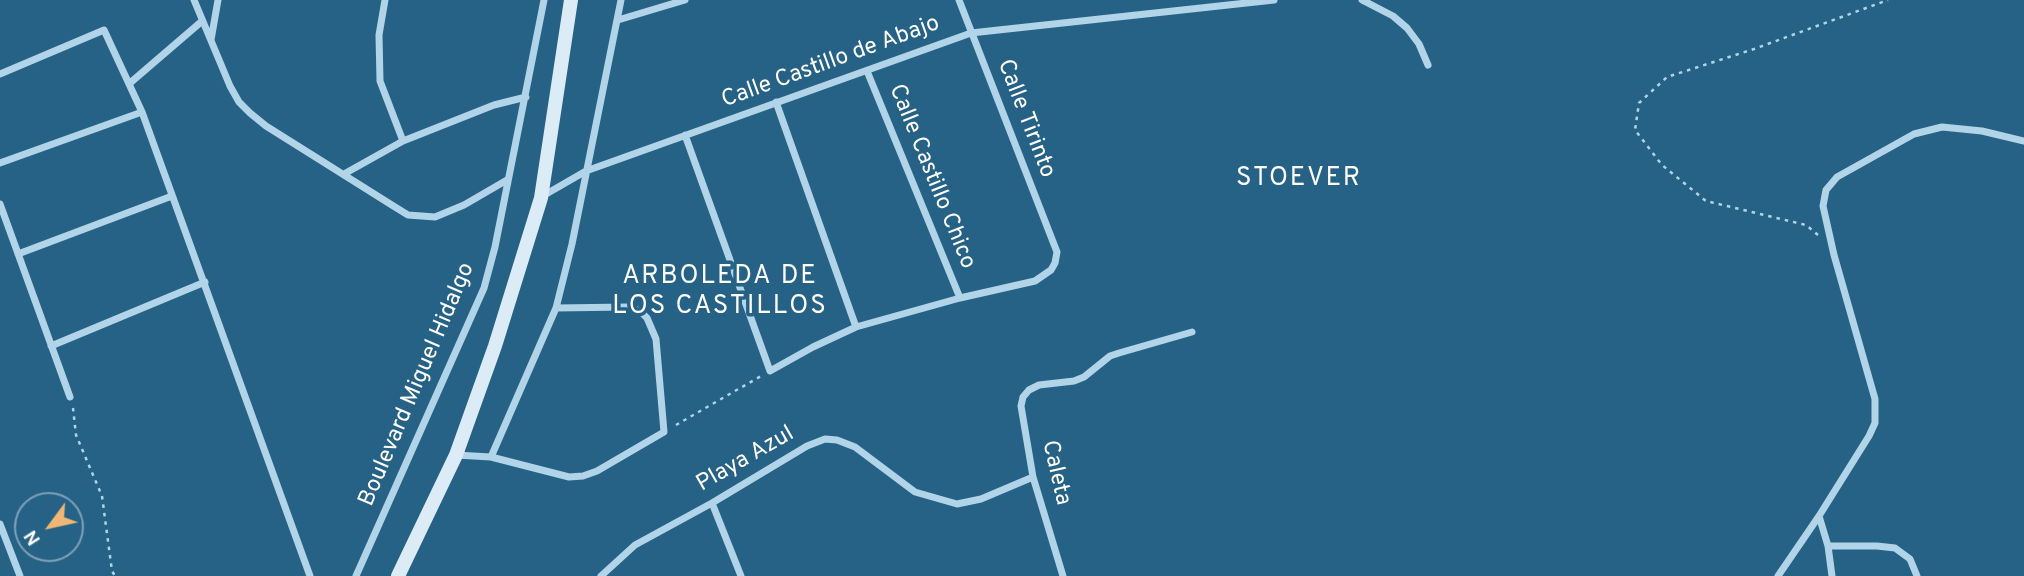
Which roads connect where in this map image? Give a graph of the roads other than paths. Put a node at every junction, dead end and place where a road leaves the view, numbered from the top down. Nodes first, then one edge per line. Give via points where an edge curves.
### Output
1 (194, 0) edge
2 (218, 0) edge
3 (384, 0) edge
4 (544, 0) edge
5 (572, 0) edge
6 (621, 0) edge
7 (685, 0) edge
8 (959, 0) edge
9 (1273, 0) edge
10 (1362, 0) edge
11 (618, 20) junction
12 (201, 22) junction
13 (971, 33) junction
14 (211, 41) junction
15 (1428, 65) dead end
16 (867, 71) junction
17 (0, 74) edge
18 (130, 83) junction
19 (526, 97) junction
20 (776, 102) junction
21 (142, 112) junction
22 (685, 135) junction
23 (403, 141) junction
24 (2024, 141) edge
25 (0, 163) edge
26 (586, 171) junction
27 (344, 174) junction
28 (507, 180) junction
29 (172, 196) junction
30 (541, 198) junction
31 (0, 204) edge
32 (18, 254) junction
33 (205, 282) junction
34 (960, 298) junction
35 (556, 308) junction
36 (856, 327) junction
37 (1192, 332) dead end
38 (51, 346) junction
39 (70, 397) road end
40 (456, 455) junction
41 (491, 457) junction
42 (1033, 477) junction
43 (712, 503) junction
44 (1819, 516) junction
45 (0, 524) edge
46 (1828, 546) junction
47 (20, 576) edge
48 (310, 576) edge
49 (356, 576) edge
50 (398, 576) edge
51 (601, 576) edge
52 (741, 576) edge
53 (1063, 576) edge
54 (1778, 576) edge
55 (1832, 576) edge
56 (1917, 576) edge

1 - 12 street
2 - 14 street
3 - 23 street via 380,82
4 - 19 street, Boulevard Miguel Hidalgo
5 - 30 main road
6 - 11 street
7 - 11 street
8 - 13 street, Calle Tirinto
9 - 13 street, Calle Castillo de Abajo
10 - 15 street via 1407,28
11 - 26 street
12 - 14 street
12 - 18 street
13 - 16 street, Calle Castillo de Abajo
13 - 34 street, Calle Tirinto via 1057,252 1051,270 1035,281
14 - 27 street via 239,102 266,126
16 - 20 street, Calle Castillo de Abajo
16 - 34 street, Calle Castillo Chico
17 - 18 street via 104,30
18 - 21 street
19 - 23 street
19 - 28 street, Boulevard Miguel Hidalgo
20 - 22 street, Calle Castillo de Abajo
20 - 36 street
21 - 25 street
21 - 29 street
22 - 26 street, Calle Castillo de Abajo
22 - 36 street via 770,371
23 - 27 street
24 - 44 street via 1942,127 1914,134 1838,177 1826,190 1824,206 1834,255 1875,399 1875,423
26 - 30 street, Calle Castillo de Abajo
26 - 35 street
27 - 28 street via 408,215 422,217 448,213
28 - 49 street, Boulevard Miguel Hidalgo via 484,288
29 - 32 street
29 - 33 street
30 - 40 main road
31 - 32 street
32 - 38 street
33 - 38 street
33 - 48 street
34 - 36 street
35 - 41 street
35 - 41 street via 628,307 648,318 656,338 664,432 583,476 569,477
37 - 42 street, Caleta via 1110,356 1074,381 1029,390 1021,406
38 - 39 street
40 - 41 street
40 - 50 main road
42 - 43 street, Playa Azul via 957,504 915,492 855,447 825,439
42 - 53 street, Caleta
43 - 51 street, Playa Azul via 635,545
43 - 52 street
44 - 46 street
44 - 54 street
45 - 47 street
46 - 55 street
46 - 56 street via 1895,548 1910,559

